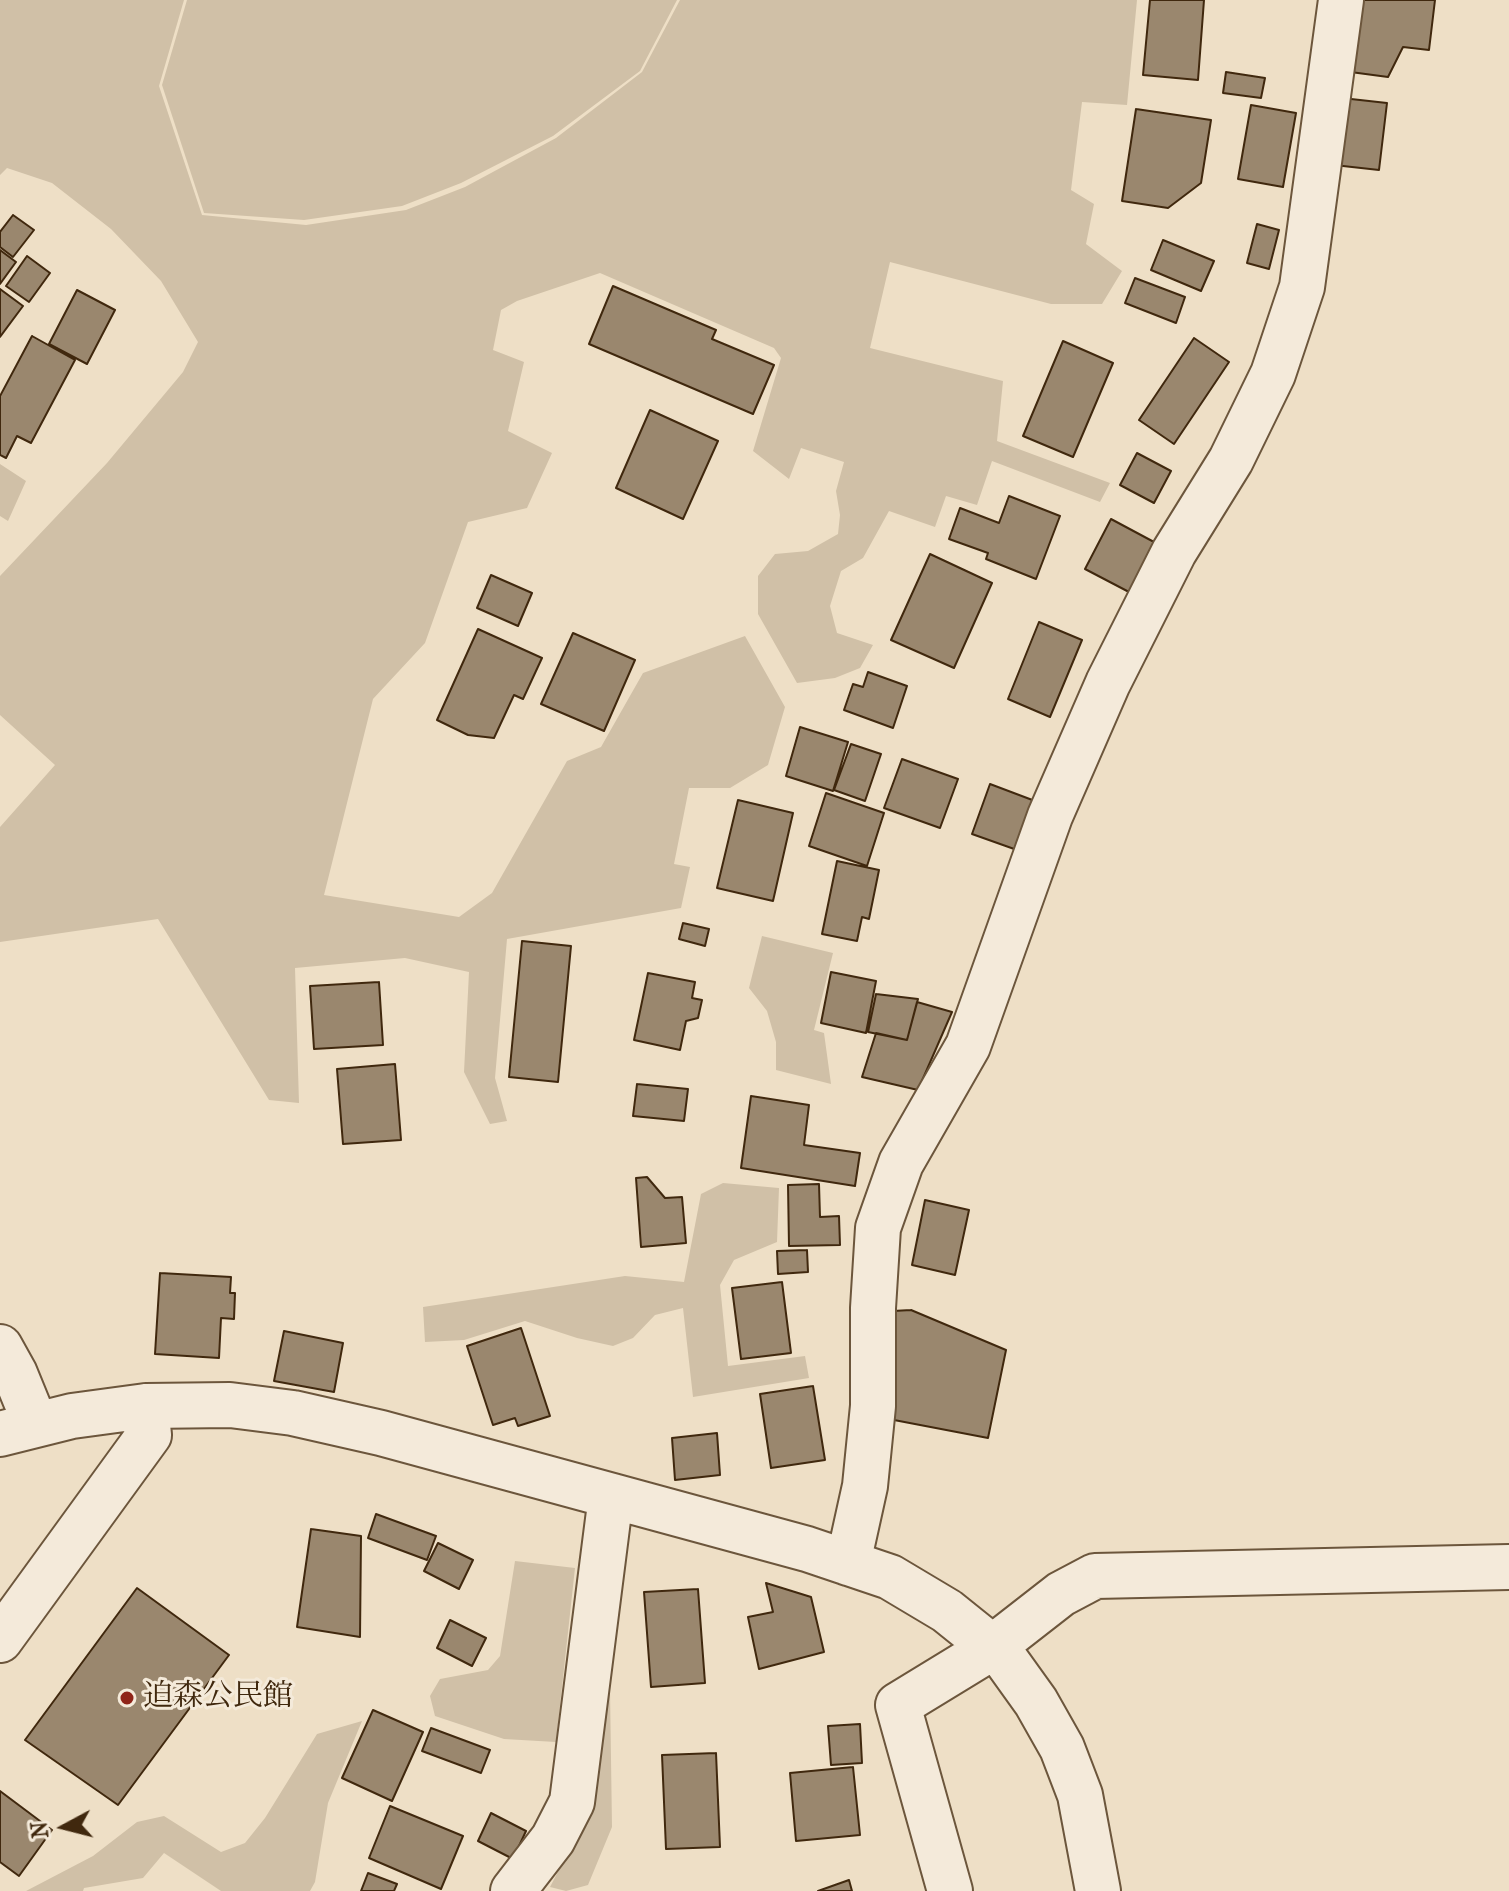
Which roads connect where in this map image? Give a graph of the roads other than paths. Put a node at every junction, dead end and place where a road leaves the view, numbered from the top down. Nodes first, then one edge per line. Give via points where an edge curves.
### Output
1 (1341, 0) edge
2 (0, 1347) edge
3 (146, 1406) junction
4 (17, 1429) edge
5 (611, 1496) junction
6 (848, 1563) junction
7 (1509, 1567) edge
8 (0, 1640) edge
9 (993, 1647) junction
10 (513, 1891) edge
11 (950, 1891) edge
12 (1098, 1891) edge

1 - 6 street via 1302,287 1273,374 1108,683 1050,816 968,1046 901,1163 878,1228 873,1406 865,1486
2 - 4 street via 15,1374
3 - 4 street
3 - 5 street via 230,1405 293,1413
3 - 8 street via 149,1435
5 - 6 street
5 - 10 street via 572,1802 553,1839
6 - 9 street via 901,1584
7 - 9 street via 1095,1576 1061,1594
9 - 11 street via 898,1705
9 - 12 street via 1036,1702 1062,1748 1080,1795

